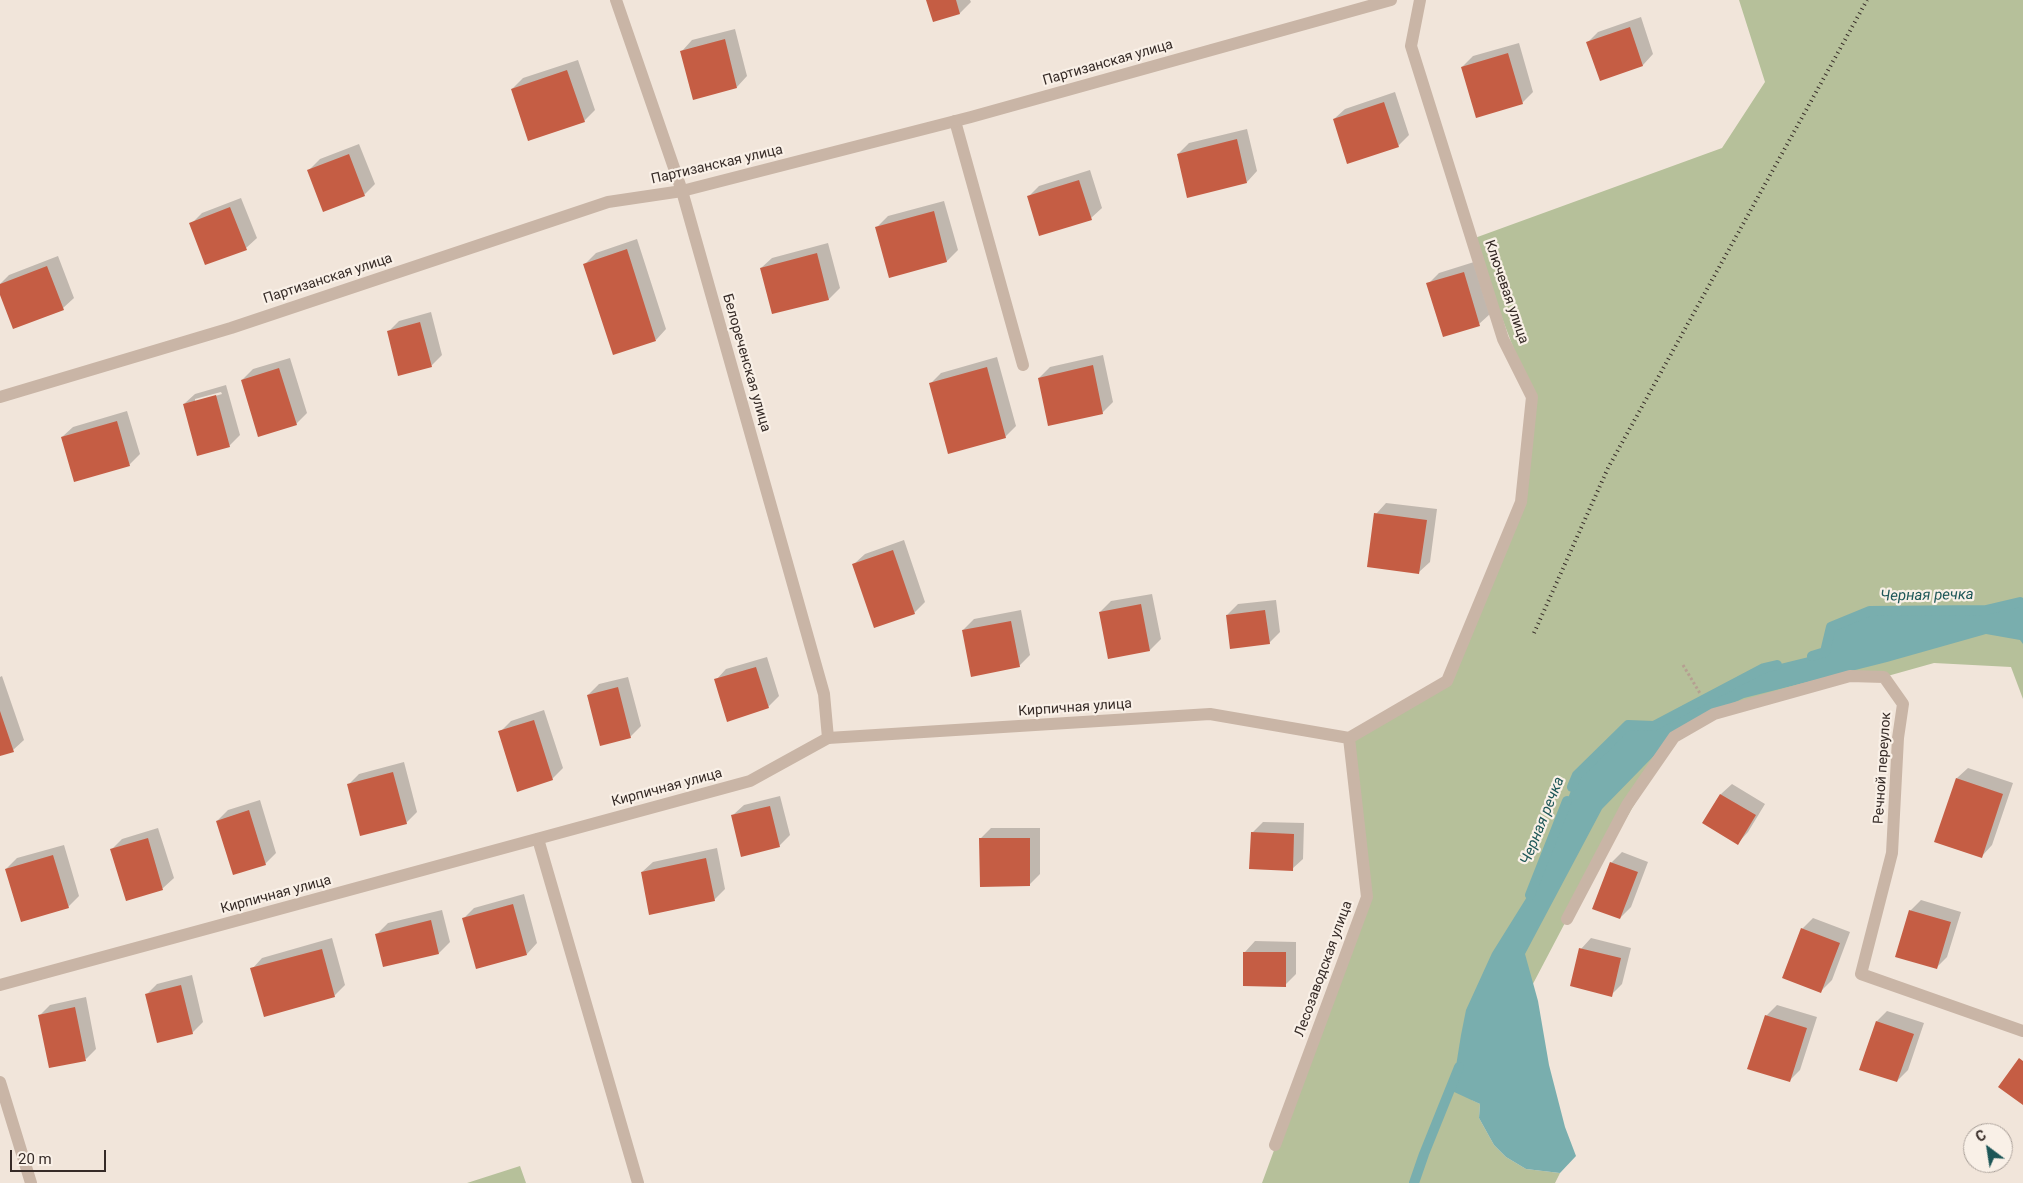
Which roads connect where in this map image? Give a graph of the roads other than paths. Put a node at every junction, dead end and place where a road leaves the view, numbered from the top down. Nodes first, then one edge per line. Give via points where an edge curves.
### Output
1 (616, 0) edge
2 (1390, 0) edge
3 (1420, 0) edge
4 (955, 121) junction
5 (682, 191) junction
6 (1023, 365) dead end
7 (0, 397) edge
8 (828, 738) junction
9 (1349, 738) junction
10 (538, 839) junction
11 (1567, 919) dead end
12 (0, 986) edge
13 (2023, 1031) edge
14 (0, 1082) edge
15 (1275, 1145) dead end
16 (31, 1183) edge
17 (638, 1183) edge

1 - 5 street, Белореченская улица
2 - 4 street, Партизанская улица
3 - 9 street, Ключевая улица via 1411,46 1504,339 1532,397 1522,502 1447,681
4 - 5 street, Партизанская улица
4 - 6 street
5 - 7 street, Партизанская улица via 608,202 231,328
5 - 8 street, Белореченская улица via 824,694
8 - 9 street, Кирпичная улица via 1210,714
8 - 10 street, Кирпичная улица via 750,781
9 - 15 street, Лесозаводская улица via 1367,897
10 - 12 street, Кирпичная улица
10 - 17 street
11 - 13 street, Речной переулок via 1627,805 1674,737 1714,714 1850,676 1884,677 1903,704 1892,853 1861,974
14 - 16 street

